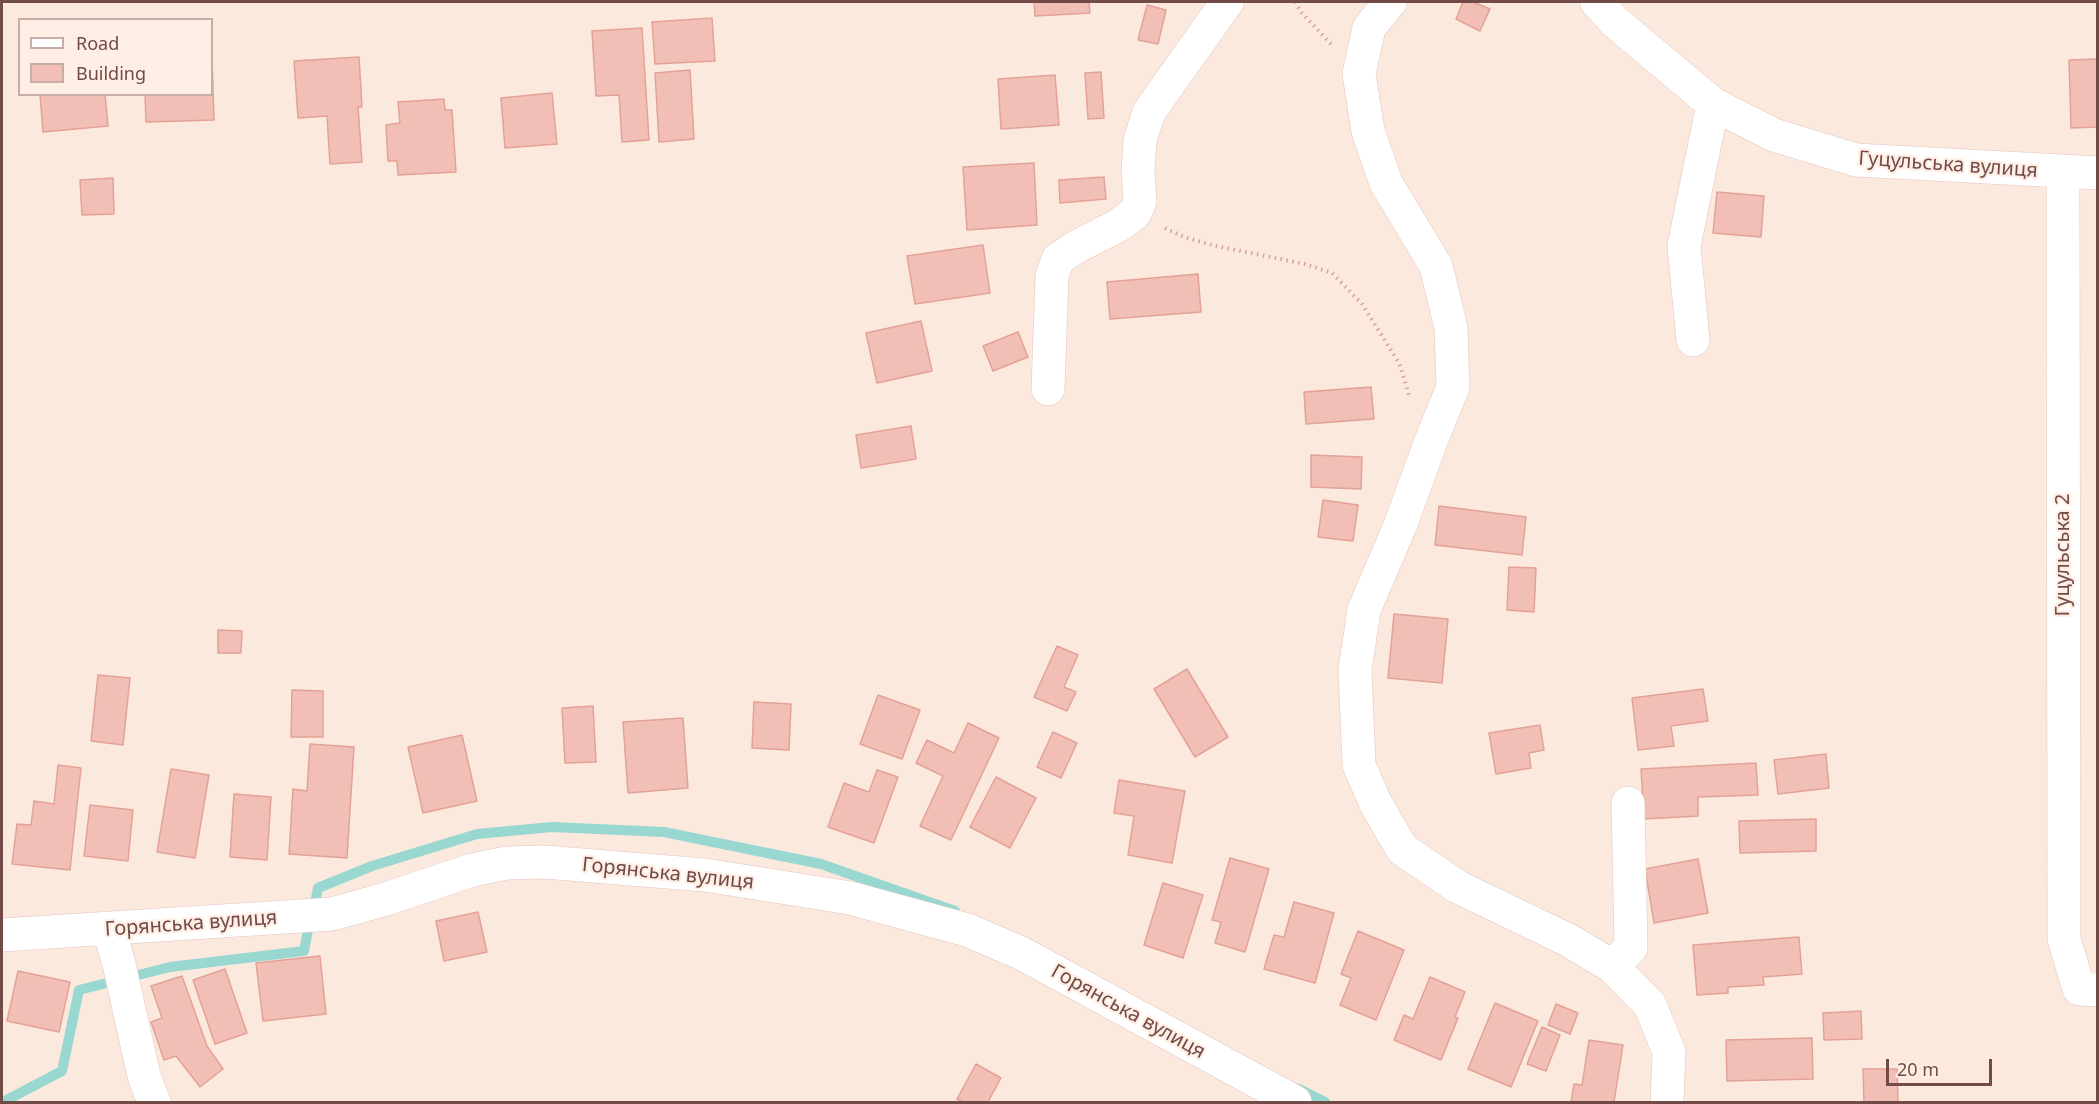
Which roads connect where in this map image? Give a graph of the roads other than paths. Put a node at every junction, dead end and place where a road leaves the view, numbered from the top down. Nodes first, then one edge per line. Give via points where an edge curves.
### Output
1 (1227, 2) edge
2 (1390, 2) edge
3 (1597, 2) edge
4 (1713, 104) junction
5 (2063, 172) junction
6 (2097, 173) edge
7 (1693, 340) dead end
8 (1048, 389) dead end
9 (1628, 803) dead end
10 (109, 929) junction
11 (2, 935) edge
12 (1612, 966) junction
13 (2097, 990) edge
14 (154, 1102) edge
15 (1295, 1102) edge
16 (1667, 1102) edge

1 - 8 street via 1149,112 1140,140 1140,202 1135,213 1058,259 1052,276
2 - 12 street via 1369,28 1359,74 1368,131 1386,183 1436,266 1451,328 1453,387 1364,610 1355,670 1359,765 1402,849 1458,887 1568,940
3 - 4 street, Гуцульська вулиця via 1614,21
4 - 5 street, Гуцульська вулиця via 1774,135 1856,160
4 - 7 street via 1684,246
5 - 6 street, Гуцульська вулиця
5 - 13 street, Гуцульська 2 via 2064,939 2079,989
9 - 12 street via 1631,948
10 - 11 street, Горянська вулиця
10 - 14 street via 144,1076
10 - 15 street, Горянська вулиця via 332,914 472,870 507,863 544,862 705,875 850,898 967,930 1021,953
12 - 16 street via 1650,1005 1669,1052

